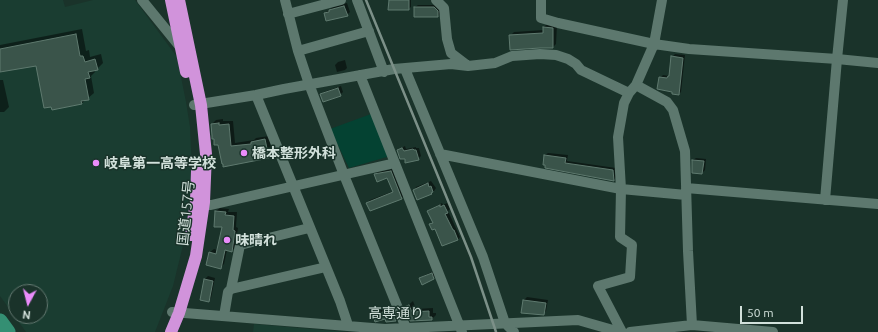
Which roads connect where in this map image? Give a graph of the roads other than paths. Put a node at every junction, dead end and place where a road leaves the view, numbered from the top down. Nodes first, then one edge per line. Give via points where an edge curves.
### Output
1 (142, 0) edge
2 (171, 0) edge
3 (179, 0) edge
4 (285, 0) edge
5 (341, 0) edge
6 (357, 0) edge
7 (436, 0) edge
8 (541, 0) edge
9 (662, 0) edge
10 (843, 0) edge
11 (288, 14) junction
12 (369, 31) junction
13 (654, 44) junction
14 (181, 49) junction
15 (298, 51) junction
16 (837, 59) junction
17 (878, 63) edge
18 (468, 66) junction
19 (405, 69) junction
20 (384, 72) junction
21 (360, 76) junction
22 (310, 84) junction
23 (632, 89) junction
24 (256, 95) junction
25 (197, 105) junction
26 (440, 154) junction
27 (395, 163) junction
28 (344, 175) junction
29 (292, 186) junction
30 (621, 189) junction
31 (686, 192) junction
32 (825, 200) junction
33 (878, 204) edge
34 (204, 205) junction
35 (309, 228) junction
36 (326, 268) junction
37 (231, 289) junction
38 (175, 312) junction
39 (224, 316) junction
40 (505, 323) junction
41 (348, 325) junction
42 (692, 325) junction
43 (406, 328) junction
44 (462, 329) edge
45 (386, 330) edge
46 (728, 330) edge
47 (164, 332) edge
48 (171, 332) edge
49 (514, 332) edge
50 (621, 332) edge
51 (630, 332) edge
52 (773, 332) edge

1 - 14 street
2 - 14 highway, 国道157号
3 - 25 highway, 国道157号
4 - 11 street
5 - 11 street
6 - 12 street
7 - 18 street via 444,8 451,54
8 - 13 street via 541,18
9 - 13 street
10 - 16 street
11 - 15 street
12 - 15 street
12 - 20 street
13 - 16 street via 689,49
13 - 23 street
14 - 25 highway, 国道157号
15 - 22 street
16 - 17 street
16 - 32 street
18 - 19 street via 451,64
18 - 23 street via 495,63 512,56 556,55 568,59 581,70
19 - 20 street
19 - 26 street
20 - 21 street
21 - 22 street
21 - 27 street
22 - 24 street
22 - 28 street
23 - 30 street via 624,103 618,137
23 - 31 street via 667,102 673,110 685,151
24 - 25 street
24 - 29 street
25 - 34 highway, 国道157号 via 206,154
25 - 38 highway, 国道157号 via 196,202 188,255
26 - 30 street
26 - 40 street via 482,257
27 - 28 street
27 - 44 street
28 - 29 street
28 - 43 street
29 - 34 street
29 - 35 street
30 - 31 street
30 - 50 street via 620,237 632,245 630,277 598,286
31 - 32 street
31 - 42 street
32 - 33 street
34 - 38 highway, 国道157号 via 196,256
35 - 36 street
35 - 37 street via 240,245
36 - 37 street
36 - 41 street
37 - 39 street via 228,292
38 - 39 street, 高専通り
38 - 47 highway, 国道157号
38 - 48 highway, 国道157号
39 - 41 street, 高専通り
40 - 44 street, 高専通り
40 - 49 street
40 - 50 street, 高専通り via 578,320
41 - 45 street, 高専通り
42 - 46 street
42 - 51 street
43 - 44 street, 高専通り
43 - 45 street, 高専通り
46 - 52 street

